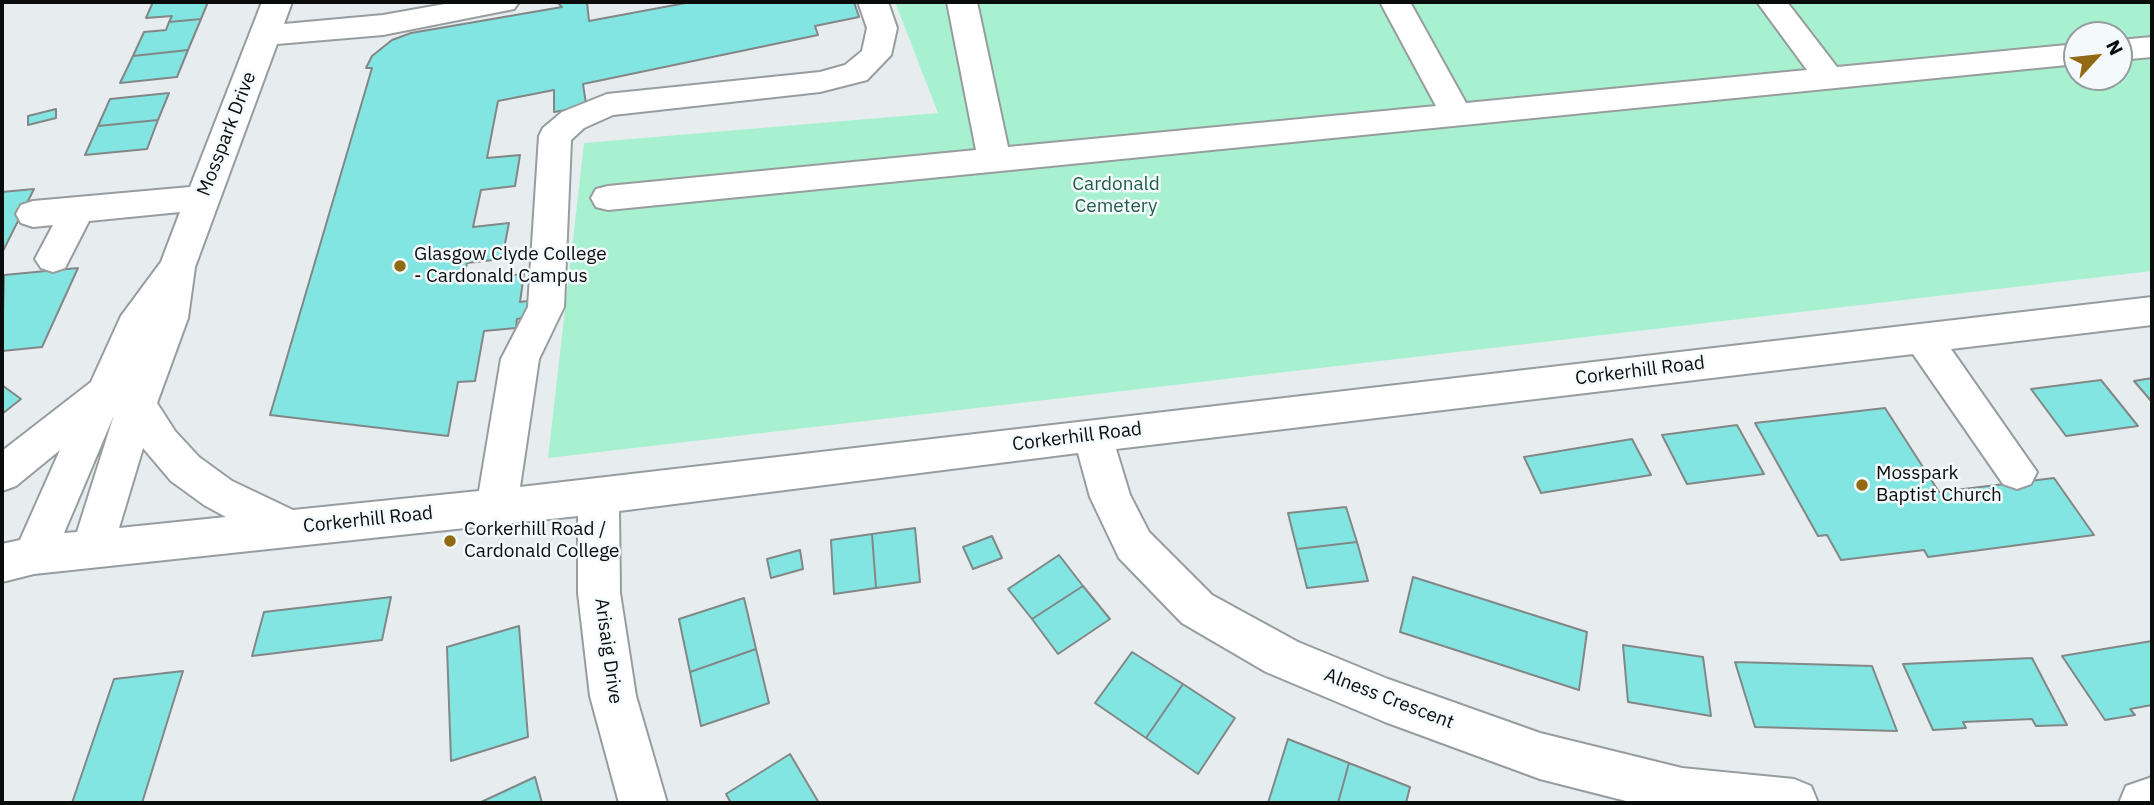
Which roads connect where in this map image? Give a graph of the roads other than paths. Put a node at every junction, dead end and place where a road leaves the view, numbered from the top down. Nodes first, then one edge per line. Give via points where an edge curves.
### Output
1 (277, 2) edge
2 (504, 2) edge
3 (873, 2) edge
4 (962, 2) edge
5 (1395, 2) edge
6 (1772, 2) edge
7 (264, 36) junction
8 (2152, 47) edge
9 (2133, 49) edge
10 (2063, 55) edge
11 (1828, 76) junction
12 (1456, 114) junction
13 (993, 160) junction
14 (203, 198) junction
15 (608, 198) dead end
16 (77, 210) junction
17 (33, 214) dead end
18 (53, 260) dead end
19 (2152, 311) edge
20 (1923, 338) junction
21 (120, 398) junction
22 (1093, 435) junction
23 (2017, 472) dead end
24 (2, 474) edge
25 (599, 496) junction
26 (497, 506) junction
27 (290, 528) junction
28 (92, 549) junction
29 (18, 559) edge
30 (1682, 798) edge
31 (2152, 801) edge
32 (643, 803) edge
33 (1794, 803) edge
34 (2143, 803) edge

1 - 7 street, Mosspark Drive
2 - 7 street via 383,25
3 - 26 street via 882,28 876,55 856,73 820,82 607,105 573,120 555,136 545,307 520,359
4 - 13 street
5 - 12 street
6 - 11 street
7 - 14 street, Mosspark Drive
8 - 9 street
10 - 11 street
11 - 12 street
12 - 13 street
13 - 15 street
14 - 16 street
14 - 21 street, Mosspark Drive via 177,267 134,327
16 - 17 street
16 - 18 street
19 - 20 street, Corkerhill Road
20 - 22 street, Corkerhill Road
20 - 23 street
21 - 24 street, Mosspark Drive
21 - 27 street via 185,469 218,494
21 - 28 street, Mosspark Drive
21 - 29 street, Mosspark Drive
22 - 25 street, Corkerhill Road
22 - 30 street, Alness Crescent via 1110,497 1135,545 1197,609 1282,657 1385,700 1540,755
25 - 26 street, Corkerhill Road
25 - 32 street, Arisaig Drive via 599,593 613,696
26 - 27 street, Corkerhill Road
27 - 28 street, Corkerhill Road
28 - 29 street, Corkerhill Road
30 - 33 street, Alness Crescent
31 - 34 street

